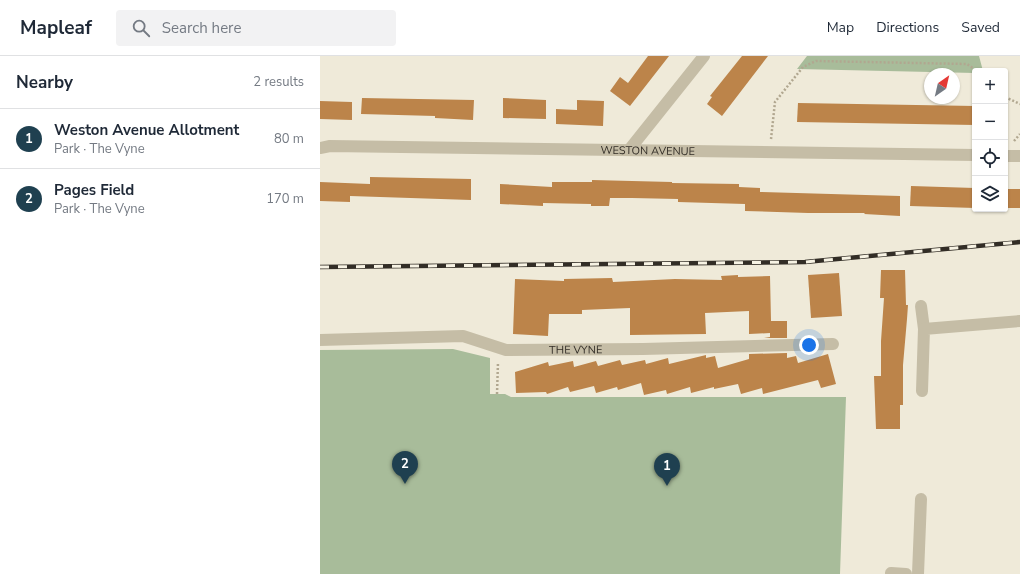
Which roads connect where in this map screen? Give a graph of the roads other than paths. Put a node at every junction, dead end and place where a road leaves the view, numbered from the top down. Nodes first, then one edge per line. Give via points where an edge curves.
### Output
1 (704, 56) edge
2 (320, 148) edge
3 (630, 150) junction
4 (972, 155) edge
5 (1008, 156) edge
6 (1020, 156) edge
7 (921, 306) dead end
8 (1020, 321) edge
9 (924, 329) junction
10 (320, 340) edge
11 (833, 344) dead end
12 (922, 391) dead end
13 (920, 499) dead end
14 (891, 573) edge
15 (906, 574) edge
16 (918, 574) edge

1 - 3 street
2 - 3 street, WESTON AVENUE via 330,146
3 - 4 street, WESTON AVENUE
5 - 6 street
7 - 9 street
8 - 9 street
9 - 12 street
10 - 11 street, THE VYNE via 463,336 506,350 635,350
13 - 16 street
14 - 15 street

